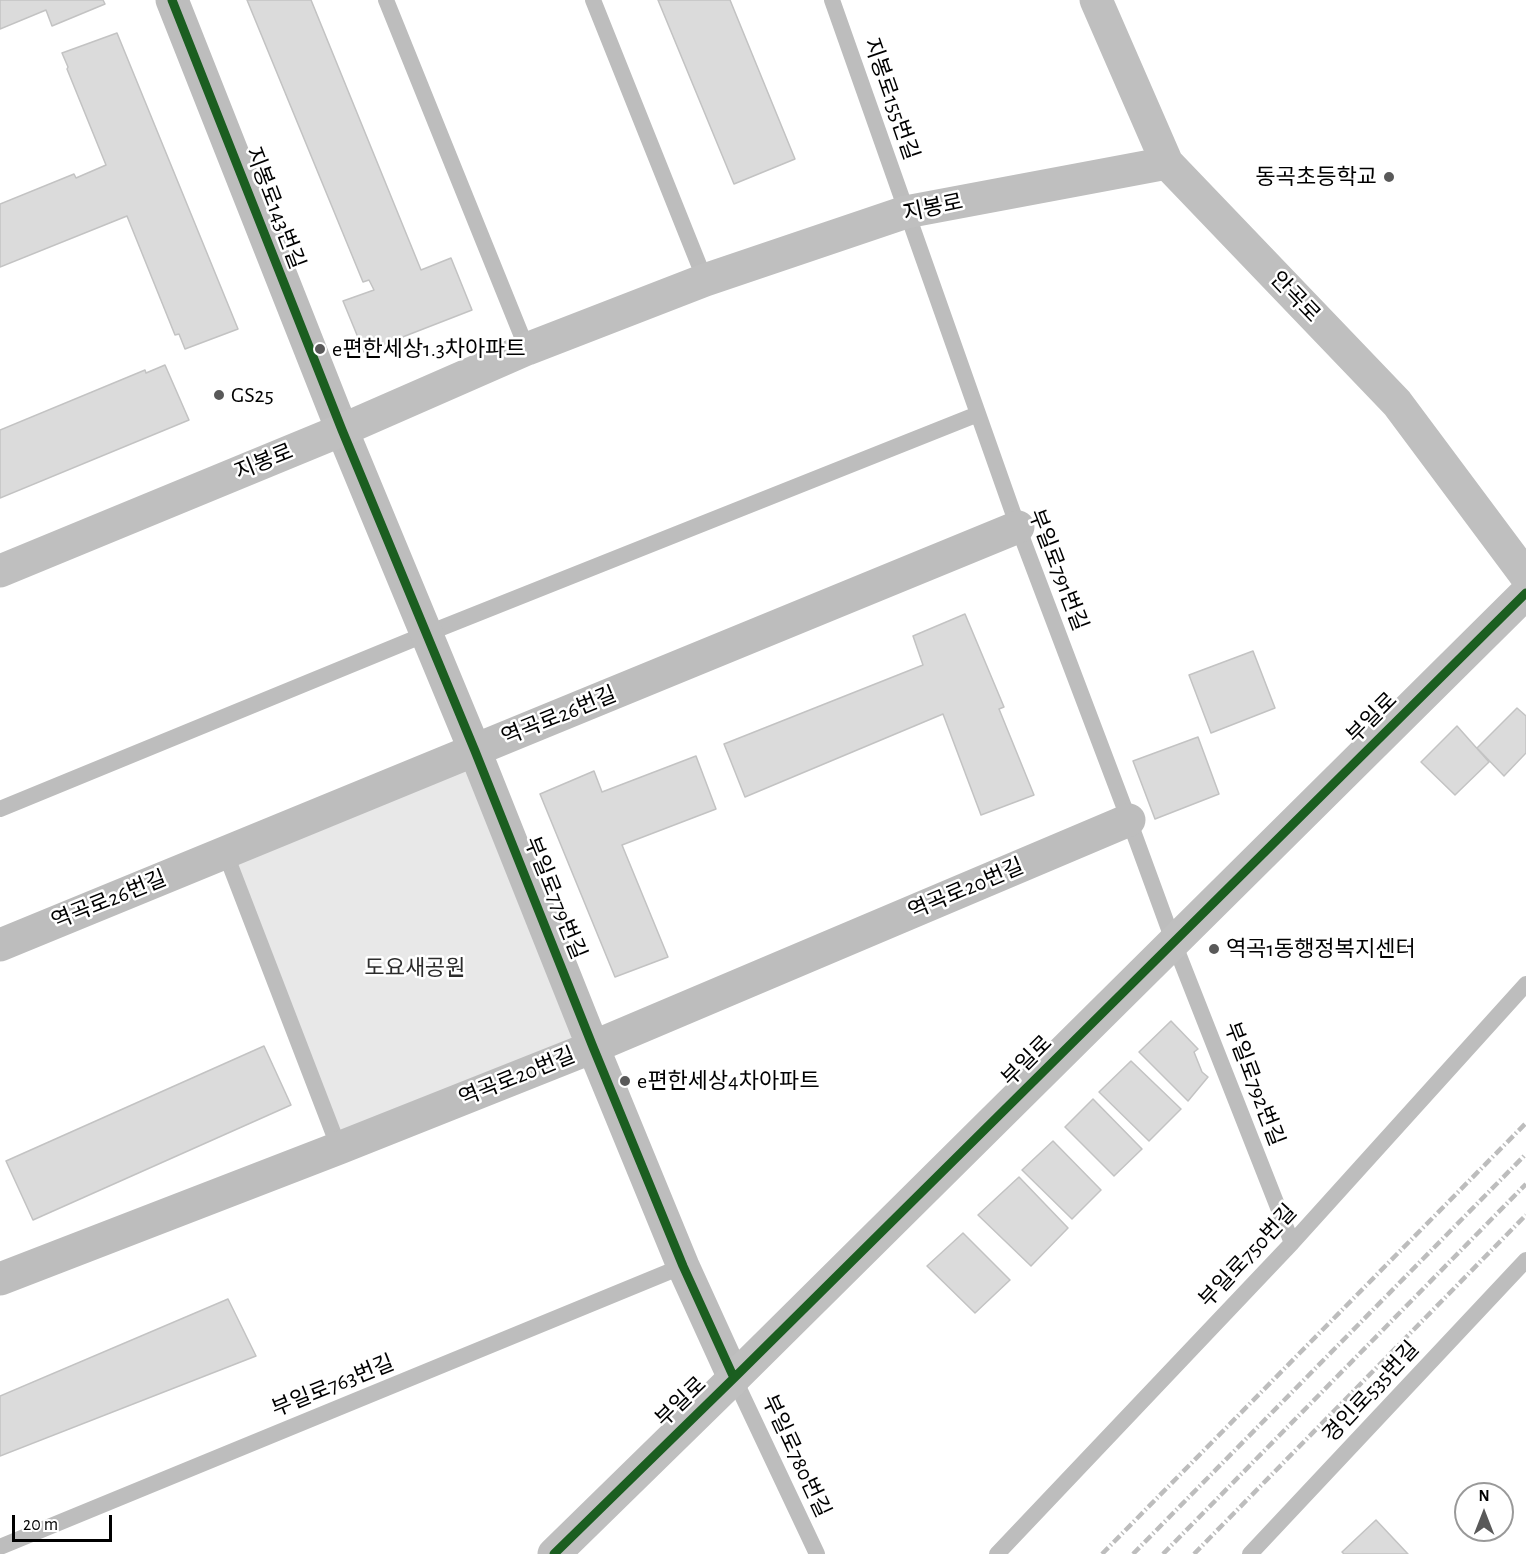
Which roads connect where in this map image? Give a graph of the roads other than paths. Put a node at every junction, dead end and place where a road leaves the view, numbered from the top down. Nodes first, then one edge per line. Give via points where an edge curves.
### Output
1 (172, 0) edge
2 (386, 0) edge
3 (592, 0) edge
4 (832, 0) edge
5 (1096, 0) edge
6 (1167, 163) junction
7 (906, 212) junction
8 (705, 280) junction
9 (527, 349) junction
10 (978, 414) junction
11 (342, 430) junction
12 (1018, 527) junction
13 (0, 571) edge
14 (1526, 576) edge
15 (1526, 593) edge
16 (426, 634) junction
17 (475, 751) junction
18 (0, 809) edge
19 (1129, 820) junction
20 (225, 852) junction
21 (1174, 943) junction
22 (0, 945) edge
23 (1526, 984) edge
24 (593, 1047) junction
25 (339, 1148) junction
26 (1292, 1243) junction
27 (1526, 1260) edge
28 (683, 1266) junction
29 (0, 1279) edge
30 (734, 1378) junction
31 (0, 1547) edge
32 (554, 1554) edge
33 (817, 1554) edge
34 (997, 1554) edge
35 (1250, 1554) edge

1 - 11 street, 지봉로143번길
2 - 9 lane
3 - 8 lane
4 - 7 lane, 지봉로155번길
5 - 6 street, 안곡로
6 - 7 street, 지봉로
6 - 14 street, 안곡로 via 1397,403
7 - 8 street, 지봉로
7 - 10 lane, 부일로791번길
8 - 9 street, 지봉로
9 - 11 street, 지봉로
10 - 12 lane, 부일로791번길
10 - 16 lane
11 - 13 street, 지봉로
11 - 16 street, 부일로779번길
12 - 17 street, 역곡로26번길
12 - 19 lane, 부일로791번길
15 - 21 street, 부일로
16 - 17 street, 부일로779번길
16 - 18 lane
17 - 20 street, 역곡로26번길
17 - 24 street, 부일로779번길
19 - 21 lane, 부일로791번길
19 - 24 street, 역곡로20번길
20 - 22 street, 역곡로26번길
20 - 25 lane
21 - 26 lane, 부일로792번길
21 - 30 street, 부일로
23 - 26 lane, 부일로750번길
24 - 25 street, 역곡로20번길
24 - 28 street, 부일로779번길
25 - 29 street, 역곡로20번길
26 - 34 lane, 부일로750번길
27 - 35 lane, 경인로535번길
28 - 30 street, 부일로779번길
28 - 31 lane, 부일로763번길
30 - 32 street, 부일로
30 - 33 lane, 부일로780번길

